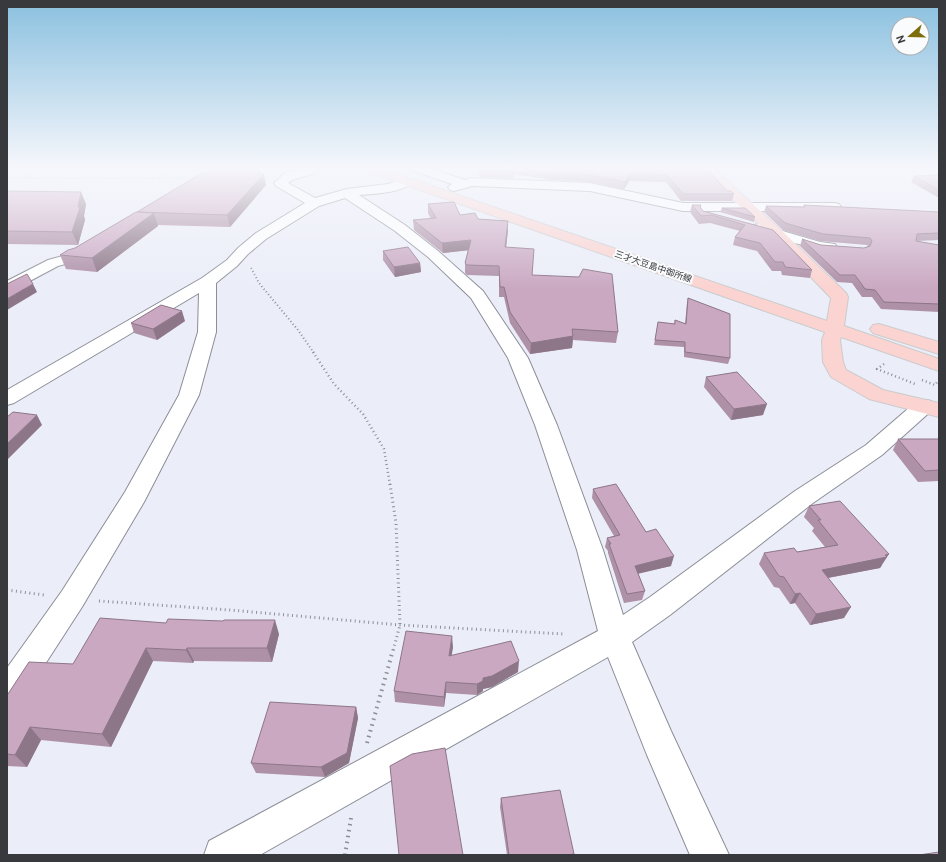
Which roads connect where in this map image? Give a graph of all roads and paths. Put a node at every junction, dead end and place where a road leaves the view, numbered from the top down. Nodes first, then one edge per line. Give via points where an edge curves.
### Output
1 (305, 208) edge
2 (369, 208) edge
3 (489, 208) edge
4 (517, 208) edge
5 (687, 208) edge
6 (749, 208) edge
7 (726, 219) edge
8 (748, 225) edge
9 (776, 233) junction
10 (102, 240) edge
11 (847, 248) edge
12 (243, 251) junction
13 (208, 282) junction
14 (7, 287) edge
15 (848, 322) junction
16 (939, 348) edge
17 (939, 365) edge
18 (891, 367) dead end
19 (920, 379) dead end
20 (929, 396) edge
21 (7, 399) edge
22 (7, 590) edge
23 (72, 599) junction
24 (400, 625) junction
25 (567, 634) dead end
26 (615, 637) junction
27 (7, 695) edge
28 (356, 782) junction
29 (223, 855) edge
30 (710, 855) edge

1 - 12 street
2 - 26 street via 433,254 477,295 518,358 546,425 588,542
3 - 15 main road, 三才大豆島中御所線
4 - 15 main road, 三才大豆島中御所線
5 - 7 street
6 - 9 main road
8 - 9 street
9 - 11 street via 819,246
9 - 15 main road via 840,297
10 - 14 street via 75,256 53,263
12 - 13 street
12 - 24 path via 259,283 298,330 334,384 363,414 384,449 396,523
13 - 21 street
13 - 23 street via 207,332 188,395 135,496
15 - 16 main road, 三才大豆島中御所線
15 - 17 main road, 三才大豆島中御所線
15 - 20 main road via 831,340 832,362 838,373 876,395
18 - 20 path via 883,364 877,369
19 - 20 path
20 - 26 street via 874,450 804,497
22 - 23 path
23 - 24 path
23 - 27 street
24 - 25 path
24 - 28 path
26 - 28 street
26 - 30 street via 659,743
28 - 29 street

